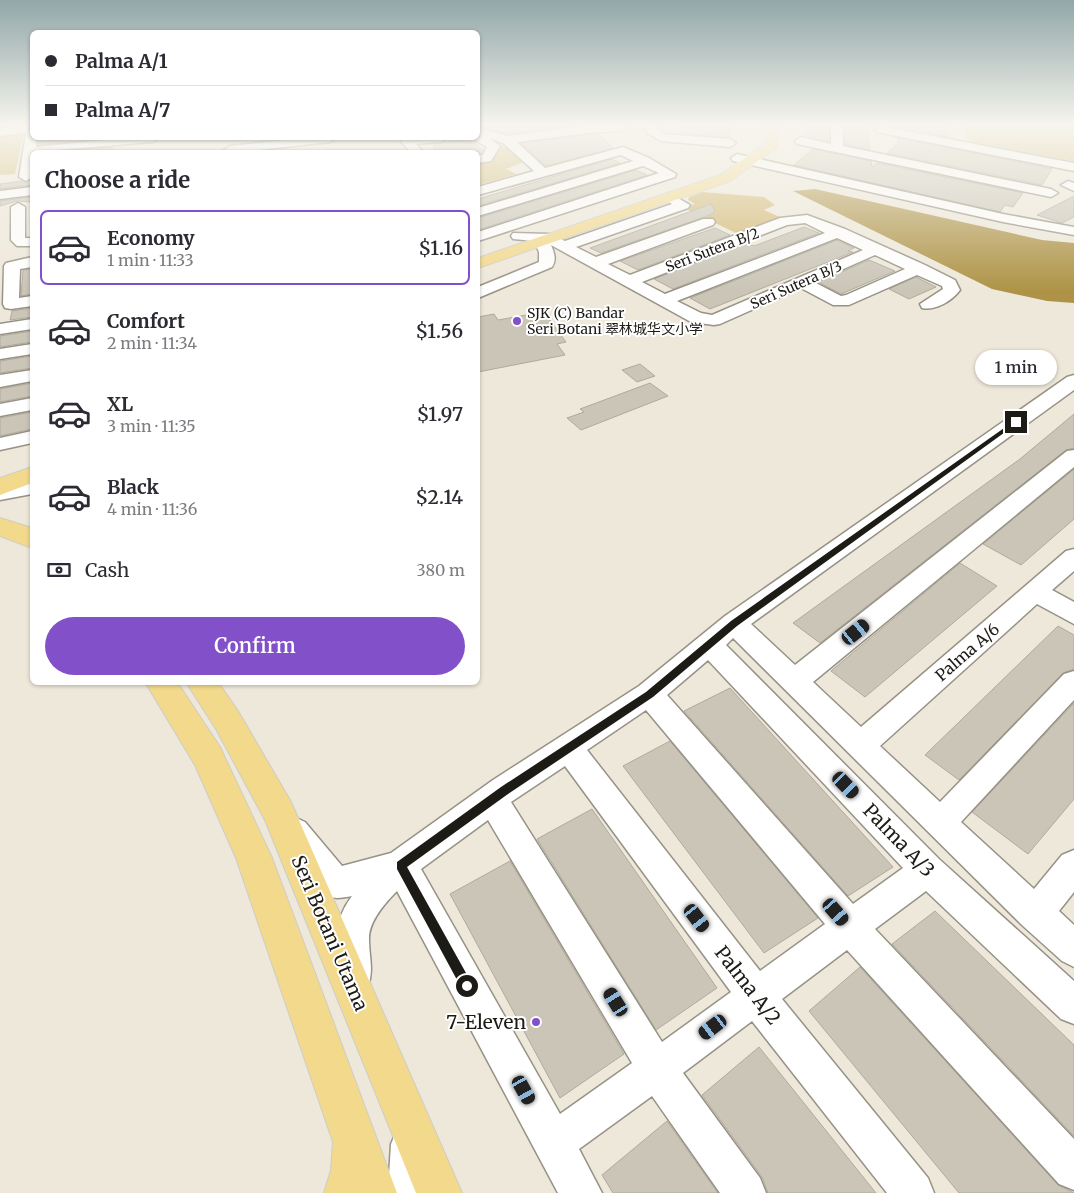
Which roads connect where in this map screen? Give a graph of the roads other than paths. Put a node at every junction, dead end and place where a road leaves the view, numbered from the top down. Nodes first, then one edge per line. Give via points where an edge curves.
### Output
1 (516, 180) edge
2 (585, 180) edge
3 (655, 180) edge
4 (688, 180) edge
5 (721, 180) edge
6 (835, 180) edge
7 (987, 180) edge
8 (1060, 180) edge
9 (1072, 184) edge
10 (494, 186) junction
11 (480, 190) edge
12 (30, 191) edge
13 (1051, 193) junction
14 (0, 194) edge
15 (519, 199) junction
16 (672, 202) junction
17 (30, 206) edge
18 (18, 208) junction
19 (0, 210) edge
20 (480, 211) edge
21 (553, 218) junction
22 (1003, 218) junction
23 (1074, 220) edge
24 (30, 223) edge
25 (18, 225) junction
26 (1056, 229) junction
27 (720, 231) junction
28 (840, 232) junction
29 (1074, 232) edge
30 (480, 236) edge
31 (518, 236) junction
32 (30, 242) edge
33 (546, 244) junction
34 (564, 246) junction
35 (480, 249) edge
36 (877, 249) junction
37 (30, 262) edge
38 (480, 262) edge
39 (764, 262) junction
40 (595, 263) junction
41 (919, 268) junction
42 (480, 276) edge
43 (793, 277) junction
44 (629, 281) junction
45 (480, 293) edge
46 (664, 300) junction
47 (30, 301) edge
48 (928, 304) dead end
49 (30, 324) edge
50 (0, 329) edge
51 (30, 349) edge
52 (0, 354) edge
53 (30, 376) edge
54 (0, 381) edge
55 (1070, 388) edge
56 (30, 404) edge
57 (0, 410) edge
58 (30, 437) edge
59 (0, 444) edge
60 (1074, 456) edge
61 (30, 475) edge
62 (0, 487) edge
63 (30, 487) edge
64 (0, 493) edge
65 (30, 500) edge
66 (0, 507) edge
67 (0, 528) edge
68 (30, 539) edge
69 (1074, 557) edge
70 (1035, 592) junction
71 (1074, 614) edge
72 (734, 623) junction
73 (710, 644) junction
74 (794, 682) junction
75 (1074, 682) edge
76 (162, 685) edge
77 (204, 685) edge
78 (649, 694) junction
79 (860, 746) junction
80 (569, 749) junction
81 (492, 800) junction
82 (278, 813) junction
83 (940, 823) junction
84 (401, 865) junction
85 (1074, 866) edge
86 (927, 870) junction
87 (1036, 914) junction
88 (849, 926) junction
89 (1074, 949) edge
90 (755, 995) junction
91 (1074, 1006) edge
92 (364, 1014) junction
93 (658, 1069) junction
94 (412, 1129) junction
95 (354, 1137) junction
96 (553, 1142) junction
97 (1074, 1169) edge
98 (347, 1193) edge
99 (374, 1193) edge
100 (409, 1193) edge
101 (439, 1193) edge
102 (581, 1193) edge
103 (745, 1193) edge
104 (913, 1193) edge

1 - 10 street
2 - 15 street
3 - 21 street
4 - 21 main road
5 - 16 main road
6 - 22 street
7 - 13 street
8 - 9 street
9 - 13 street
10 - 11 street
10 - 15 street
12 - 14 street
13 - 22 street
15 - 20 street
15 - 21 street
16 - 27 street
16 - 33 main road
16 - 34 street
17 - 18 street
18 - 19 street
18 - 25 street
21 - 30 street
21 - 31 main road
21 - 33 street
22 - 26 street
23 - 26 street
24 - 25 street
25 - 32 street via 18,240
26 - 29 street
27 - 28 street, Seri Sutera B/2 via 743,238 796,218
27 - 39 street
27 - 40 street
27 - 44 street, Seri Sutera B/2
28 - 36 street
28 - 39 street
31 - 33 street
31 - 35 main road
33 - 34 street
33 - 38 main road
33 - 42 street
33 - 45 street via 547,264
34 - 40 street
36 - 41 street
36 - 43 street, Seri Sutera B/3
37 - 47 street via 13,265 19,282 11,304
39 - 43 street
39 - 46 street
40 - 44 street
41 - 43 street via 849,300 839,301
41 - 48 street via 949,283 952,290
43 - 46 street, Seri Sutera B/3 via 714,320 697,318
44 - 46 street
49 - 50 street
51 - 52 street
53 - 54 street
55 - 72 street
56 - 57 street
58 - 59 street
60 - 74 street
61 - 62 main road
63 - 64 street
65 - 66 street
67 - 68 main road via 19,532
69 - 70 street, Palma A/6
70 - 71 street
70 - 79 street, Palma A/6
72 - 73 street
72 - 74 street
73 - 78 street
73 - 86 street, Palma A/3
74 - 79 street
75 - 83 street
76 - 95 main road via 208,757 254,858
77 - 82 main road, Seri Botani Utama
78 - 80 street
78 - 88 street
79 - 83 street
80 - 81 street
80 - 90 street, Palma A/2
81 - 84 street
81 - 93 street
82 - 84 street via 334,882
82 - 92 main road, Seri Botani Utama
83 - 87 street
84 - 92 street via 376,889 357,917 351,938 353,966
84 - 96 street
85 - 87 street
86 - 88 street
86 - 91 street, Palma A/3
87 - 89 street
88 - 90 street
88 - 97 street
90 - 93 street
90 - 104 street, Palma A/2
92 - 94 main road, Seri Botani Utama
93 - 96 street
93 - 103 street
94 - 100 street
94 - 101 main road, Seri Botani Utama
95 - 98 main road via 354,1170
95 - 99 main road
96 - 102 street

